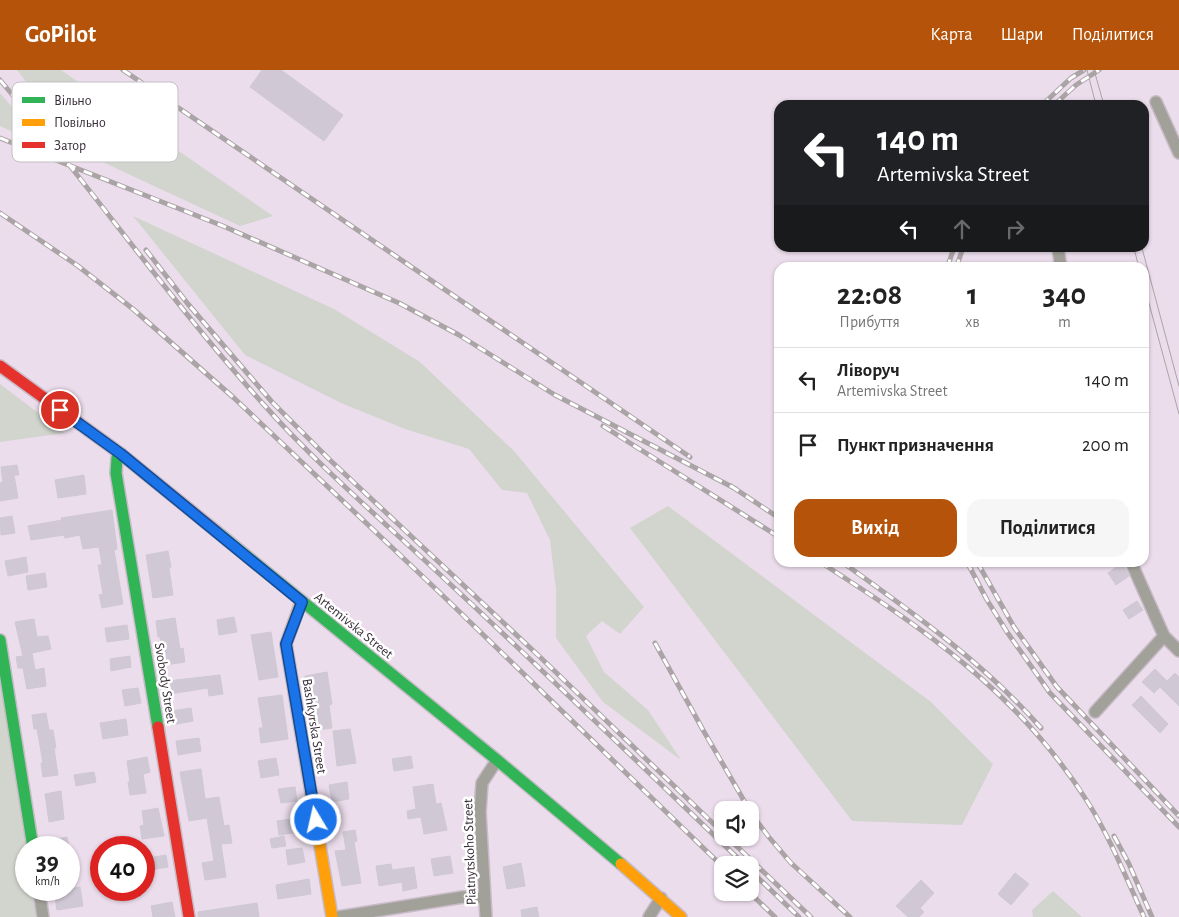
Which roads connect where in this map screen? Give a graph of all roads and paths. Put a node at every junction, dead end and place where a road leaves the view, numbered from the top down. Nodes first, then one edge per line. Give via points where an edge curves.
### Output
1 (1156, 102) dead end
2 (1179, 153) edge
3 (0, 366) edge
4 (121, 454) junction
5 (1133, 567) edge
6 (302, 602) junction
7 (1164, 636) junction
8 (0, 640) edge
9 (1179, 651) edge
10 (1094, 712) dead end
11 (498, 760) junction
12 (31, 836) edge
13 (484, 898) junction
14 (661, 898) junction
15 (41, 901) edge
16 (44, 917) edge
17 (189, 917) edge
18 (332, 917) edge
19 (338, 917) edge
20 (486, 917) edge
21 (649, 917) edge
22 (681, 917) edge

1 - 2 street
3 - 4 street, Artemivska Street
4 - 6 street, Artemivska Street
4 - 17 street, Svobody Street via 117,458 116,473
5 - 7 street
6 - 11 street, Artemivska Street
6 - 18 street, Bashkyrska Street via 286,644
7 - 9 street
7 - 10 street
8 - 12 street
11 - 13 street, Piatnytskoho Street via 482,784
11 - 14 street, Artemivska Street
13 - 19 street via 464,897
13 - 20 street, Piatnytskoho Street
14 - 21 street
14 - 22 street, Artemivska Street
15 - 16 street

